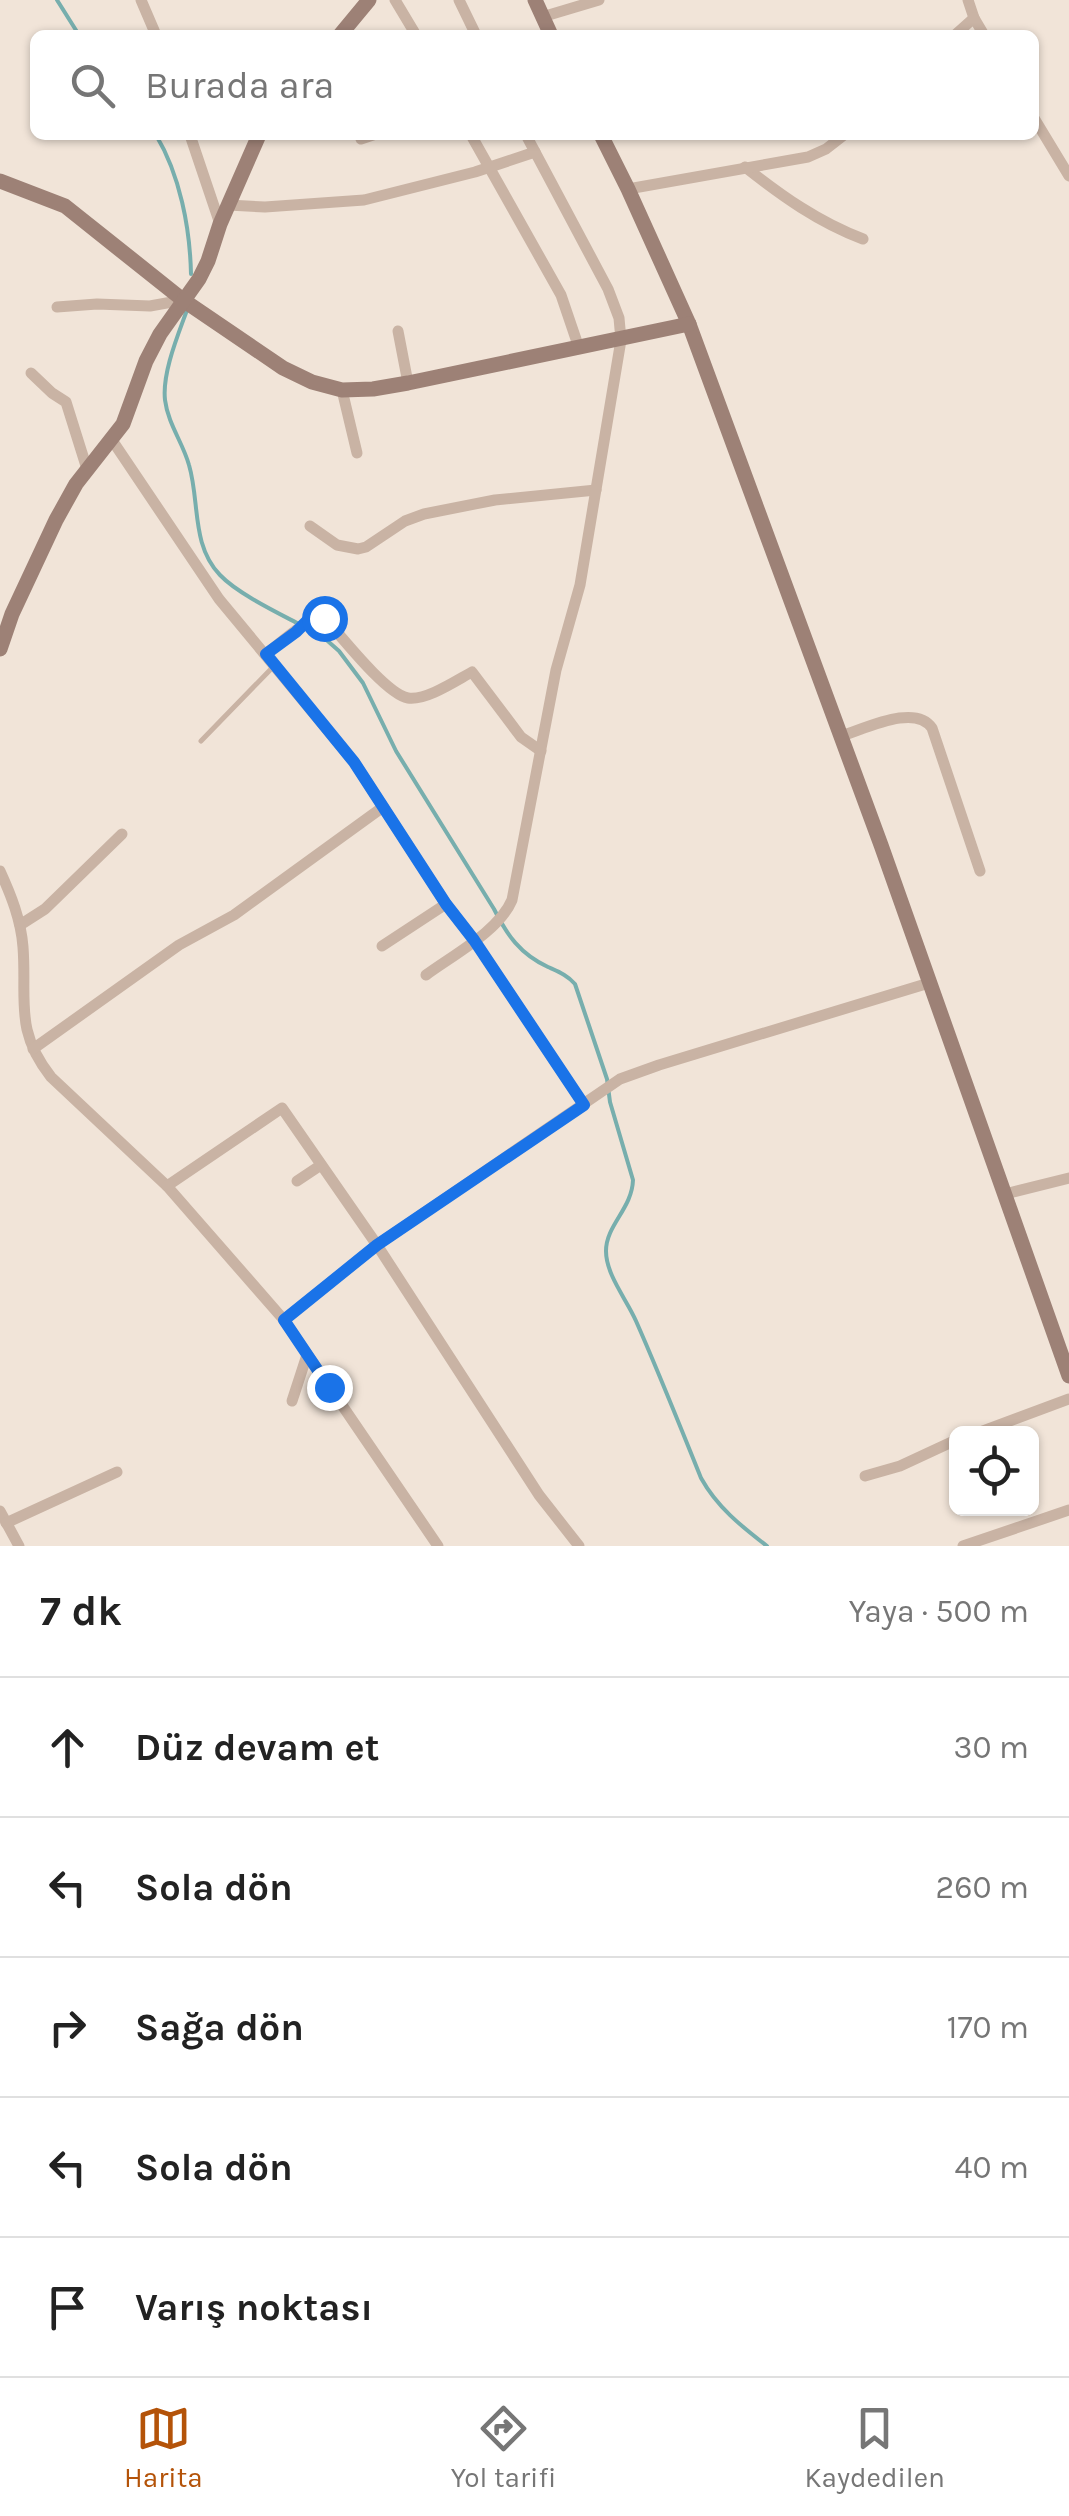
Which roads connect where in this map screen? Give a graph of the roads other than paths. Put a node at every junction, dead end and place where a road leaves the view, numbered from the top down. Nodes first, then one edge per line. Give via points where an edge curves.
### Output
1 (141, 0) edge
2 (370, 0) edge
3 (395, 0) edge
4 (459, 0) edge
5 (535, 0) edge
6 (599, 0) edge
7 (968, 0) edge
8 (542, 16) junction
9 (974, 18) junction
10 (154, 30) edge
11 (344, 30) edge
12 (413, 30) edge
13 (474, 30) edge
14 (549, 30) edge
15 (960, 30) edge
16 (981, 30) edge
17 (1039, 126) edge
18 (192, 140) edge
19 (257, 140) edge
20 (474, 140) edge
21 (529, 140) edge
22 (604, 140) edge
23 (838, 140) edge
24 (535, 152) junction
25 (745, 167) junction
26 (490, 168) junction
27 (1069, 176) edge
28 (0, 181) edge
29 (628, 188) junction
30 (228, 205) junction
31 (220, 224) junction
32 (863, 239) dead end
33 (183, 300) junction
34 (57, 307) dead end
35 (689, 324) junction
36 (398, 331) dead end
37 (621, 340) junction
38 (579, 348) junction
39 (32, 373) dead end
40 (408, 383) junction
41 (342, 390) junction
42 (112, 440) junction
43 (357, 452) dead end
44 (87, 469) junction
45 (596, 490) junction
46 (310, 526) dead end
47 (0, 648) edge
48 (271, 660) junction
49 (841, 736) junction
50 (200, 741) dead end
51 (541, 751) junction
52 (384, 807) junction
53 (122, 834) dead end
54 (0, 871) edge
55 (980, 871) dead end
56 (446, 904) junction
57 (20, 925) junction
58 (474, 940) junction
59 (382, 946) dead end
60 (426, 975) dead end
61 (930, 983) junction
62 (34, 1049) junction
63 (584, 1105) junction
64 (322, 1165) junction
65 (1069, 1178) edge
66 (297, 1181) dead end
67 (167, 1186) junction
68 (1005, 1194) junction
69 (377, 1245) junction
70 (284, 1320) junction
71 (307, 1355) junction
72 (1069, 1376) edge
73 (1069, 1400) edge
74 (292, 1401) dead end
75 (998, 1426) edge
76 (949, 1443) edge
77 (118, 1472) dead end
78 (865, 1476) dead end
79 (1069, 1510) edge
80 (3, 1517) edge
81 (20, 1546) edge
82 (438, 1546) edge
83 (579, 1546) edge
84 (963, 1546) edge

1 - 10 street
2 - 11 street
3 - 12 street
4 - 13 street
5 - 8 street
6 - 8 street
7 - 9 street
8 - 14 street
9 - 15 street
9 - 16 street
17 - 27 street
18 - 31 street
19 - 30 street
20 - 26 street
21 - 24 street
22 - 29 street
23 - 25 street via 808,157
24 - 26 street
24 - 37 street via 608,289
25 - 29 street
25 - 32 street via 808,214
26 - 30 street via 364,200
26 - 38 street via 561,295
28 - 33 street via 65,206
29 - 35 street
30 - 31 street
31 - 33 street via 208,261
33 - 34 street
33 - 41 street via 283,368
33 - 42 street via 146,361
35 - 37 street
35 - 49 street
36 - 40 street
37 - 38 street
37 - 45 street
38 - 40 street
39 - 44 street via 66,402
40 - 41 street
41 - 43 street
42 - 44 street
42 - 48 street via 219,598
44 - 47 street via 56,520
45 - 46 street via 424,514 358,549 337,545
45 - 51 street
48 - 50 lane
48 - 51 street via 308,620 320,616 379,678 408,698 472,672 521,738
48 - 52 street
49 - 55 street via 903,717 926,720
49 - 61 street
51 - 58 street via 512,900
52 - 56 street
52 - 62 street
53 - 57 street
54 - 57 street
56 - 58 street
56 - 59 street
57 - 62 street via 24,1024
58 - 60 street
58 - 63 street
61 - 63 street via 658,1065 620,1079
61 - 68 street
62 - 67 street via 52,1077
63 - 69 street
64 - 66 street
64 - 67 street via 282,1108
64 - 69 street
65 - 68 street
67 - 70 street
68 - 72 street
69 - 70 street
69 - 83 street
70 - 71 street
71 - 74 street
71 - 82 street
73 - 75 street
76 - 78 street
77 - 80 street
79 - 84 street
80 - 81 street

